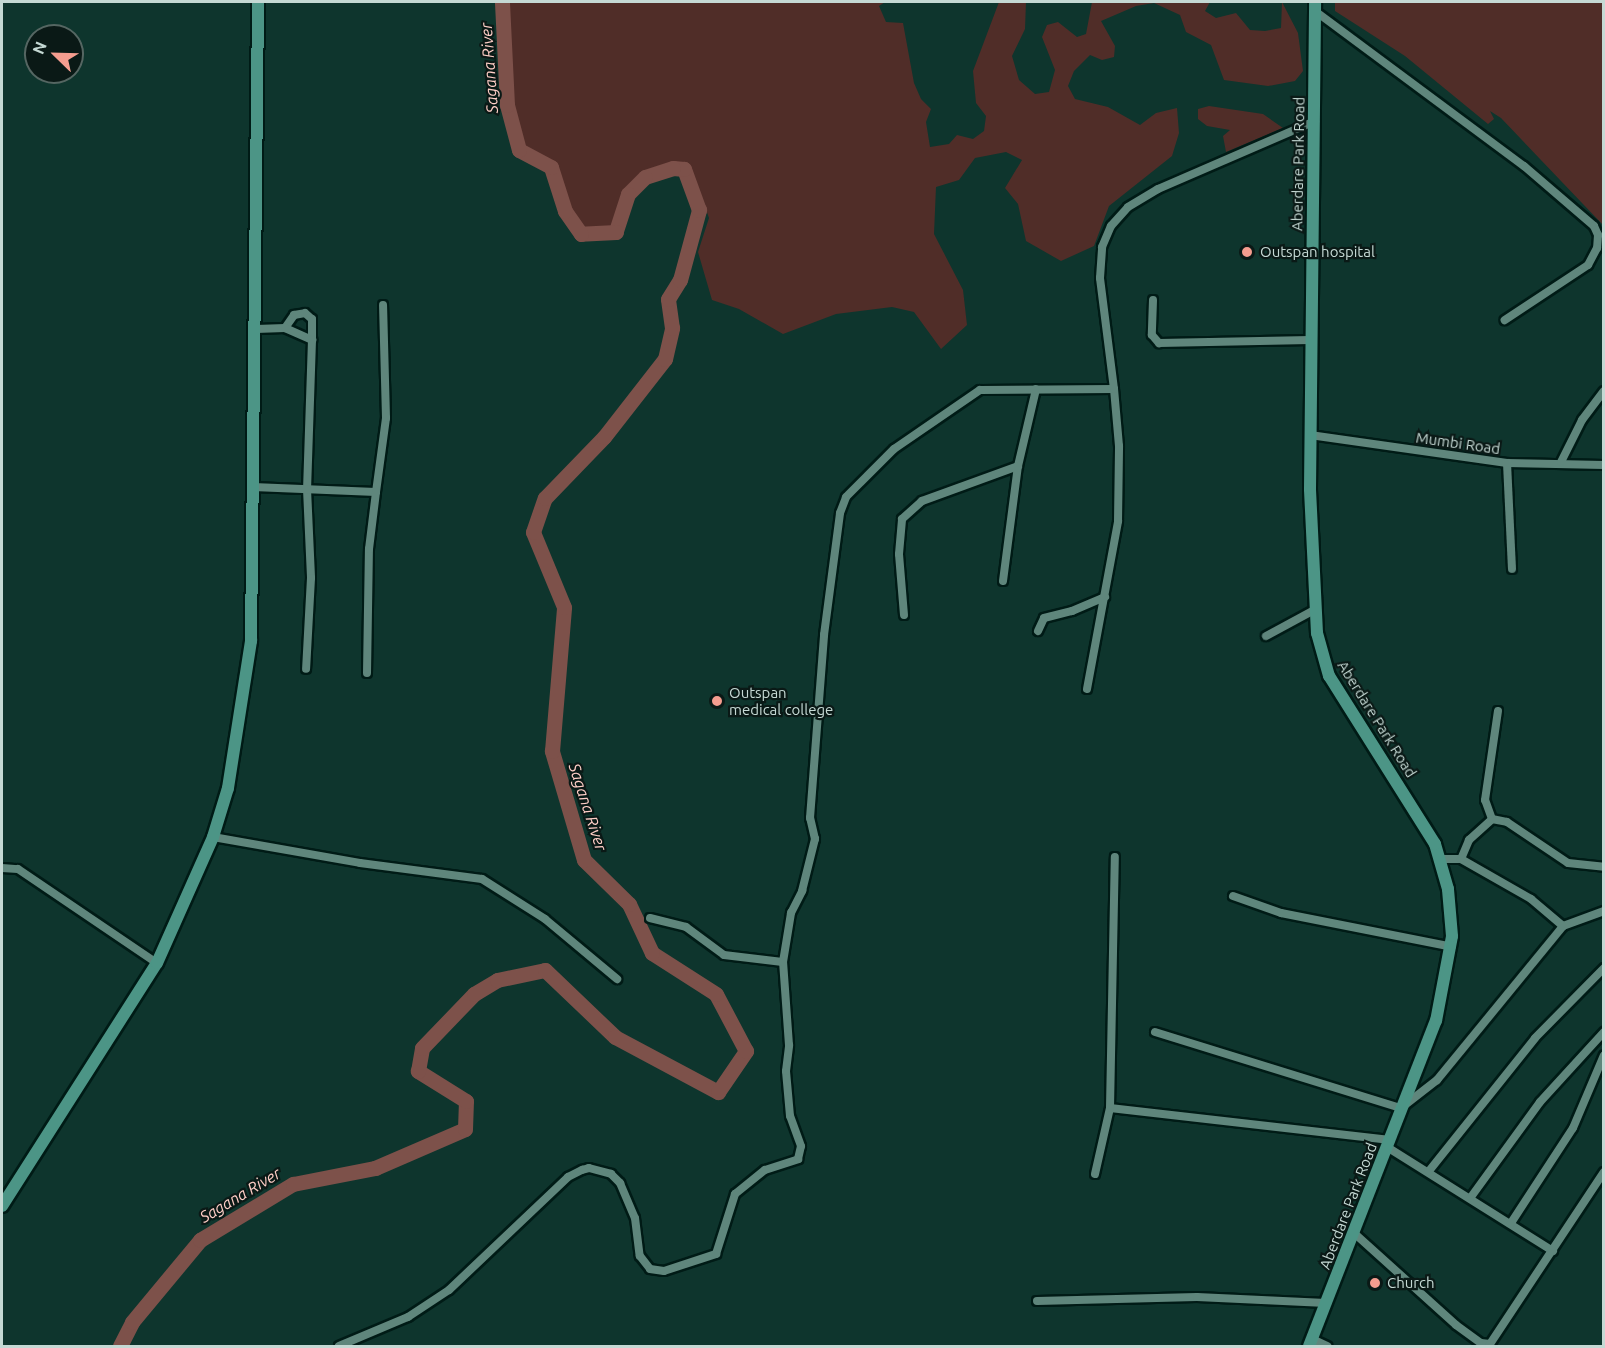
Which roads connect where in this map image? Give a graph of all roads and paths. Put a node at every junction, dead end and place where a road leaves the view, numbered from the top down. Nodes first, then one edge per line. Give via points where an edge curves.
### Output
1 (258, 2) edge
2 (1315, 6) edge
3 (1315, 121) junction
4 (1153, 300) dead end
5 (383, 305) dead end
6 (1505, 320) dead end
7 (285, 328) junction
8 (256, 329) junction
9 (312, 340) junction
10 (1310, 340) junction
11 (1036, 389) junction
12 (1114, 389) junction
13 (1604, 391) edge
14 (1310, 435) junction
15 (1561, 462) junction
16 (1507, 463) junction
17 (1604, 465) edge
18 (1018, 466) junction
19 (253, 487) junction
20 (307, 489) junction
21 (376, 492) junction
22 (1512, 569) dead end
23 (1003, 582) dead end
24 (1105, 597) junction
25 (1314, 610) junction
26 (904, 615) dead end
27 (1038, 631) dead end
28 (1266, 636) dead end
29 (306, 669) dead end
30 (367, 673) dead end
31 (1087, 688) dead end
32 (1498, 711) dead end
33 (1492, 819) junction
34 (213, 837) junction
35 (1116, 857) dead end
36 (1461, 858) junction
37 (1442, 859) junction
38 (1604, 867) edge
39 (2, 868) edge
40 (1233, 896) dead end
41 (1604, 911) edge
42 (650, 918) dead end
43 (1563, 926) junction
44 (1452, 947) junction
45 (783, 962) junction
46 (157, 963) junction
47 (1604, 968) edge
48 (617, 979) dead end
49 (1155, 1032) dead end
50 (1604, 1032) edge
51 (1604, 1055) edge
52 (1110, 1108) junction
53 (1401, 1108) junction
54 (1388, 1144) junction
55 (1429, 1171) junction
56 (1604, 1172) edge
57 (1095, 1174) dead end
58 (1471, 1197) junction
59 (2, 1206) edge
60 (1511, 1223) junction
61 (1354, 1233) junction
62 (1553, 1251) junction
63 (1037, 1301) dead end
64 (1326, 1303) junction
65 (1311, 1343) edge
66 (339, 1347) edge
67 (1327, 1347) edge

1 - 8 street
2 - 3 street, Aberdare Park Road
2 - 6 street via 1524,166 1594,226 1598,235 1588,265
3 - 10 street, Aberdare Park Road
3 - 12 street via 1158,189 1128,207 1111,226 1102,247 1100,278
4 - 10 street via 1152,335 1159,343
5 - 21 street via 386,418
7 - 8 street
7 - 9 street
7 - 9 street via 294,315 305,313 312,319
8 - 19 street
9 - 20 street
10 - 14 street, Aberdare Park Road
11 - 12 street
11 - 18 street
11 - 45 street via 980,390 894,449 846,497 840,513 824,635 810,818 815,838 802,891 791,913
12 - 24 street via 1120,485
13 - 15 street via 1582,420
14 - 16 street, Mumbi Road
14 - 25 street, Aberdare Park Road
15 - 16 street, Mumbi Road
15 - 17 street, Mumbi Road
16 - 22 street
18 - 23 street
18 - 26 street via 922,501 902,519 899,554
19 - 20 street
19 - 34 street via 248,674 228,788
20 - 21 street
20 - 29 street via 311,578
21 - 30 street via 369,549
24 - 27 street via 1044,618
24 - 31 street
25 - 28 street
25 - 37 street, Aberdare Park Road via 1329,676 1407,796
32 - 33 street via 1485,800
33 - 36 street via 1469,840
33 - 38 street via 1507,822 1568,863
34 - 46 street
34 - 48 street via 360,863 482,879 545,919
35 - 52 street
36 - 37 street
36 - 43 street via 1531,899
37 - 44 street, Aberdare Park Road via 1451,909
39 - 46 street via 18,869
40 - 44 street via 1281,914
41 - 43 street
42 - 45 street via 686,927 724,956
43 - 53 street via 1437,1080
44 - 53 street, Aberdare Park Road via 1436,1021
45 - 66 street via 790,1116 801,1146 798,1159 765,1170 735,1194 716,1254 676,1270 650,1269 640,1256 635,1218 620,1183 611,1174 589,1168 568,1177 448,1290 408,1317
46 - 59 street
47 - 55 street via 1535,1038
49 - 53 street
50 - 58 street via 1540,1102
51 - 60 street via 1573,1128
52 - 54 street
52 - 57 street
53 - 54 street, Aberdare Park Road
54 - 55 street
54 - 61 street, Aberdare Park Road
55 - 58 street
56 - 62 street
58 - 60 street
60 - 62 street
61 - 62 street via 1402,1280 1485,1345 1495,1341
61 - 64 street, Aberdare Park Road
63 - 64 street via 1197,1297
64 - 65 street, Aberdare Park Road
65 - 67 street

